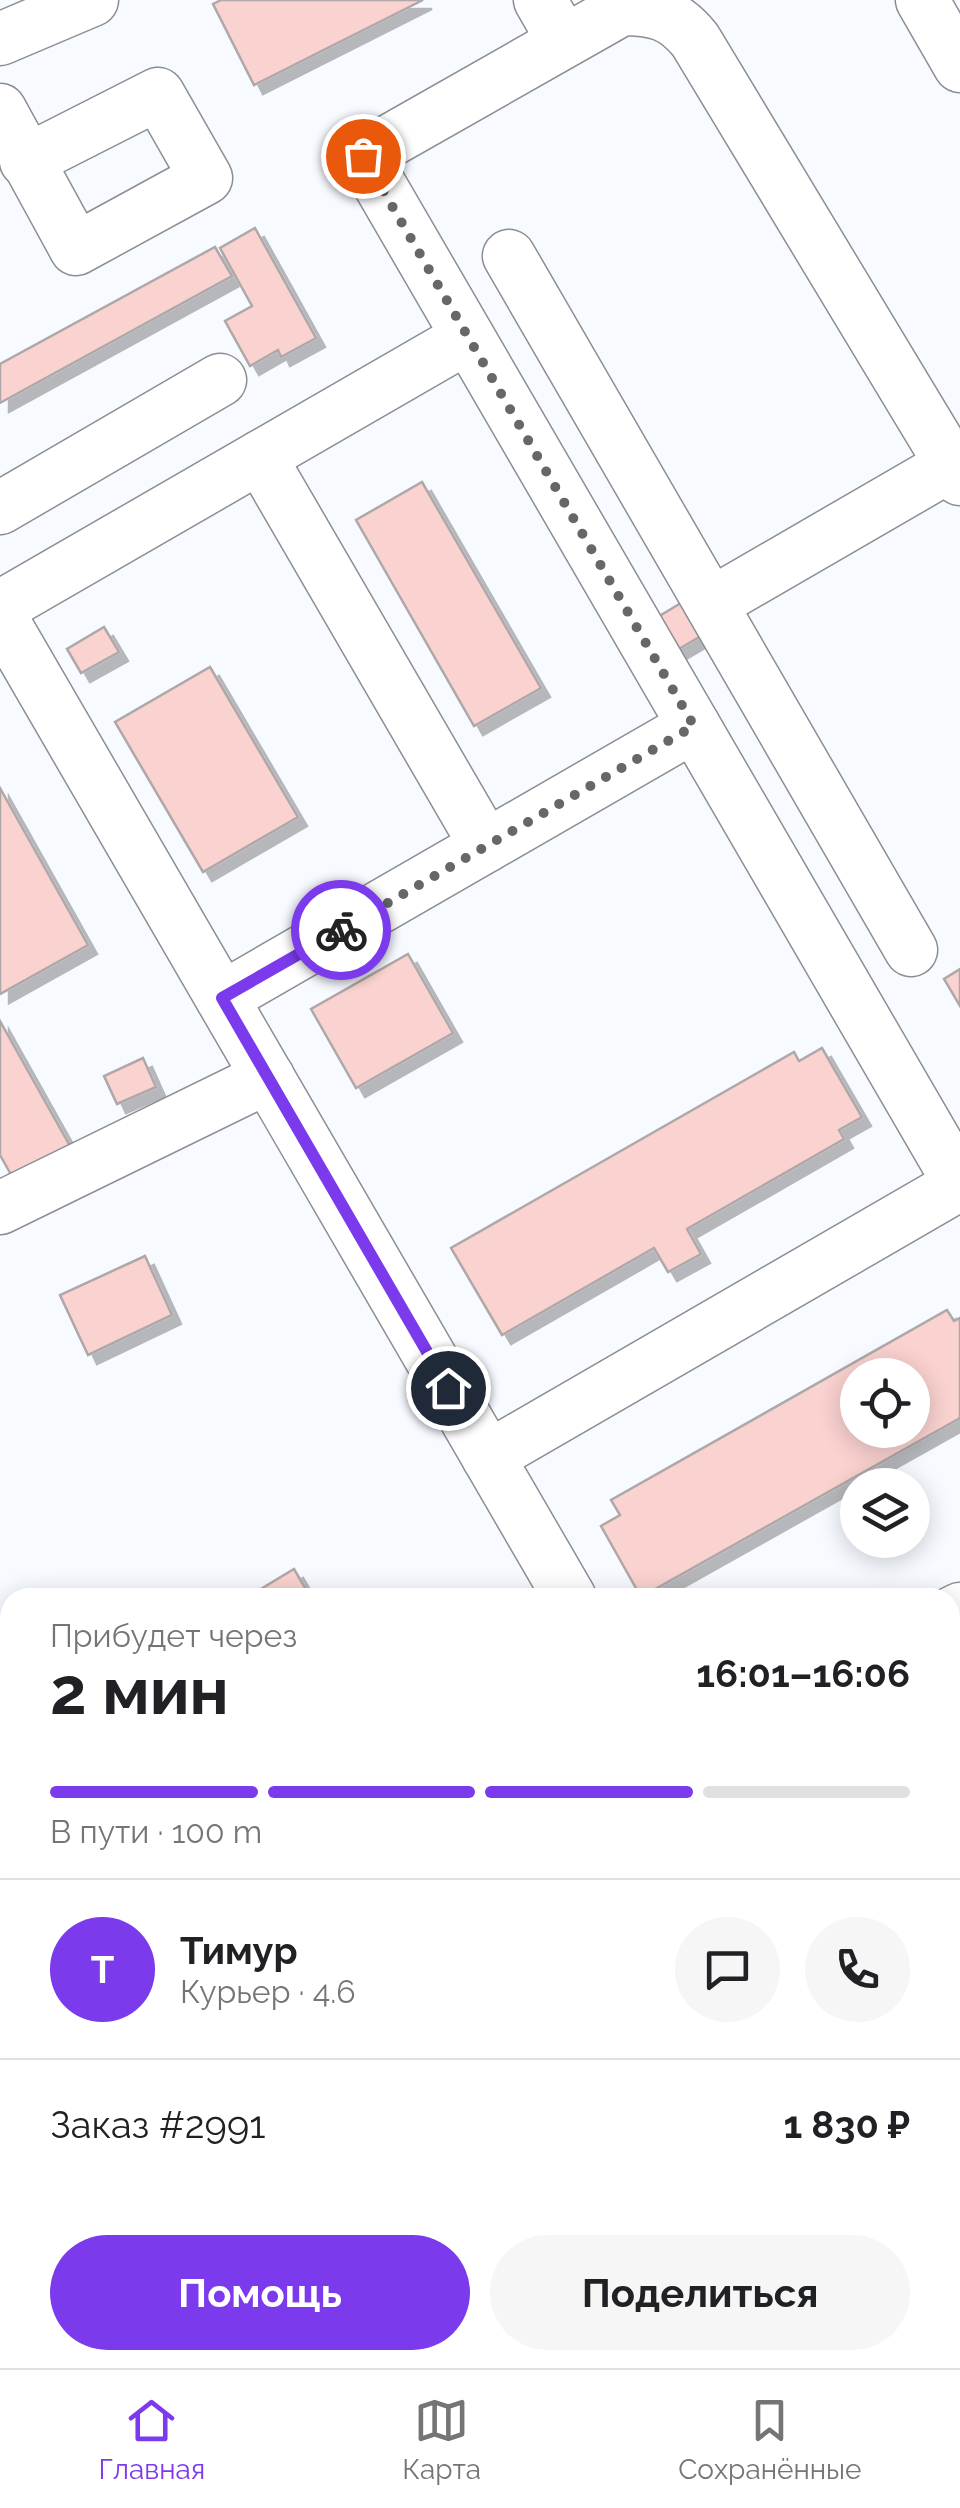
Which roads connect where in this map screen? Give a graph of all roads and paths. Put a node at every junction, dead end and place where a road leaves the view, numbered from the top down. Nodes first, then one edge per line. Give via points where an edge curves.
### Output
1 (92, 0) edge
2 (922, 0) edge
3 (648, 4) edge
4 (552, 20) edge
5 (0, 39) edge
6 (960, 66) edge
7 (0, 110) edge
8 (26, 161) dead end
9 (509, 256) dead end
10 (468, 337) junction
11 (220, 380) dead end
12 (953, 456) edge
13 (260, 457) junction
14 (0, 508) edge
15 (711, 604) junction
16 (0, 607) edge
17 (0, 616) edge
18 (694, 726) junction
19 (486, 846) junction
20 (912, 950) dead end
21 (222, 998) junction
22 (268, 1078) junction
23 (960, 1184) edge
24 (0, 1208) edge
25 (488, 1457) junction
26 (564, 1588) edge

1 - 5 street
2 - 6 street
3 - 4 street
3 - 12 street via 695,40
4 - 10 street via 363,156
7 - 8 street
9 - 15 street
10 - 13 street
10 - 18 street
11 - 14 street
12 - 15 street
13 - 16 street
13 - 19 street
15 - 20 street
17 - 21 street
18 - 19 street
18 - 23 street
19 - 21 street
21 - 22 street
22 - 24 street
22 - 25 street
23 - 25 street
25 - 26 street

